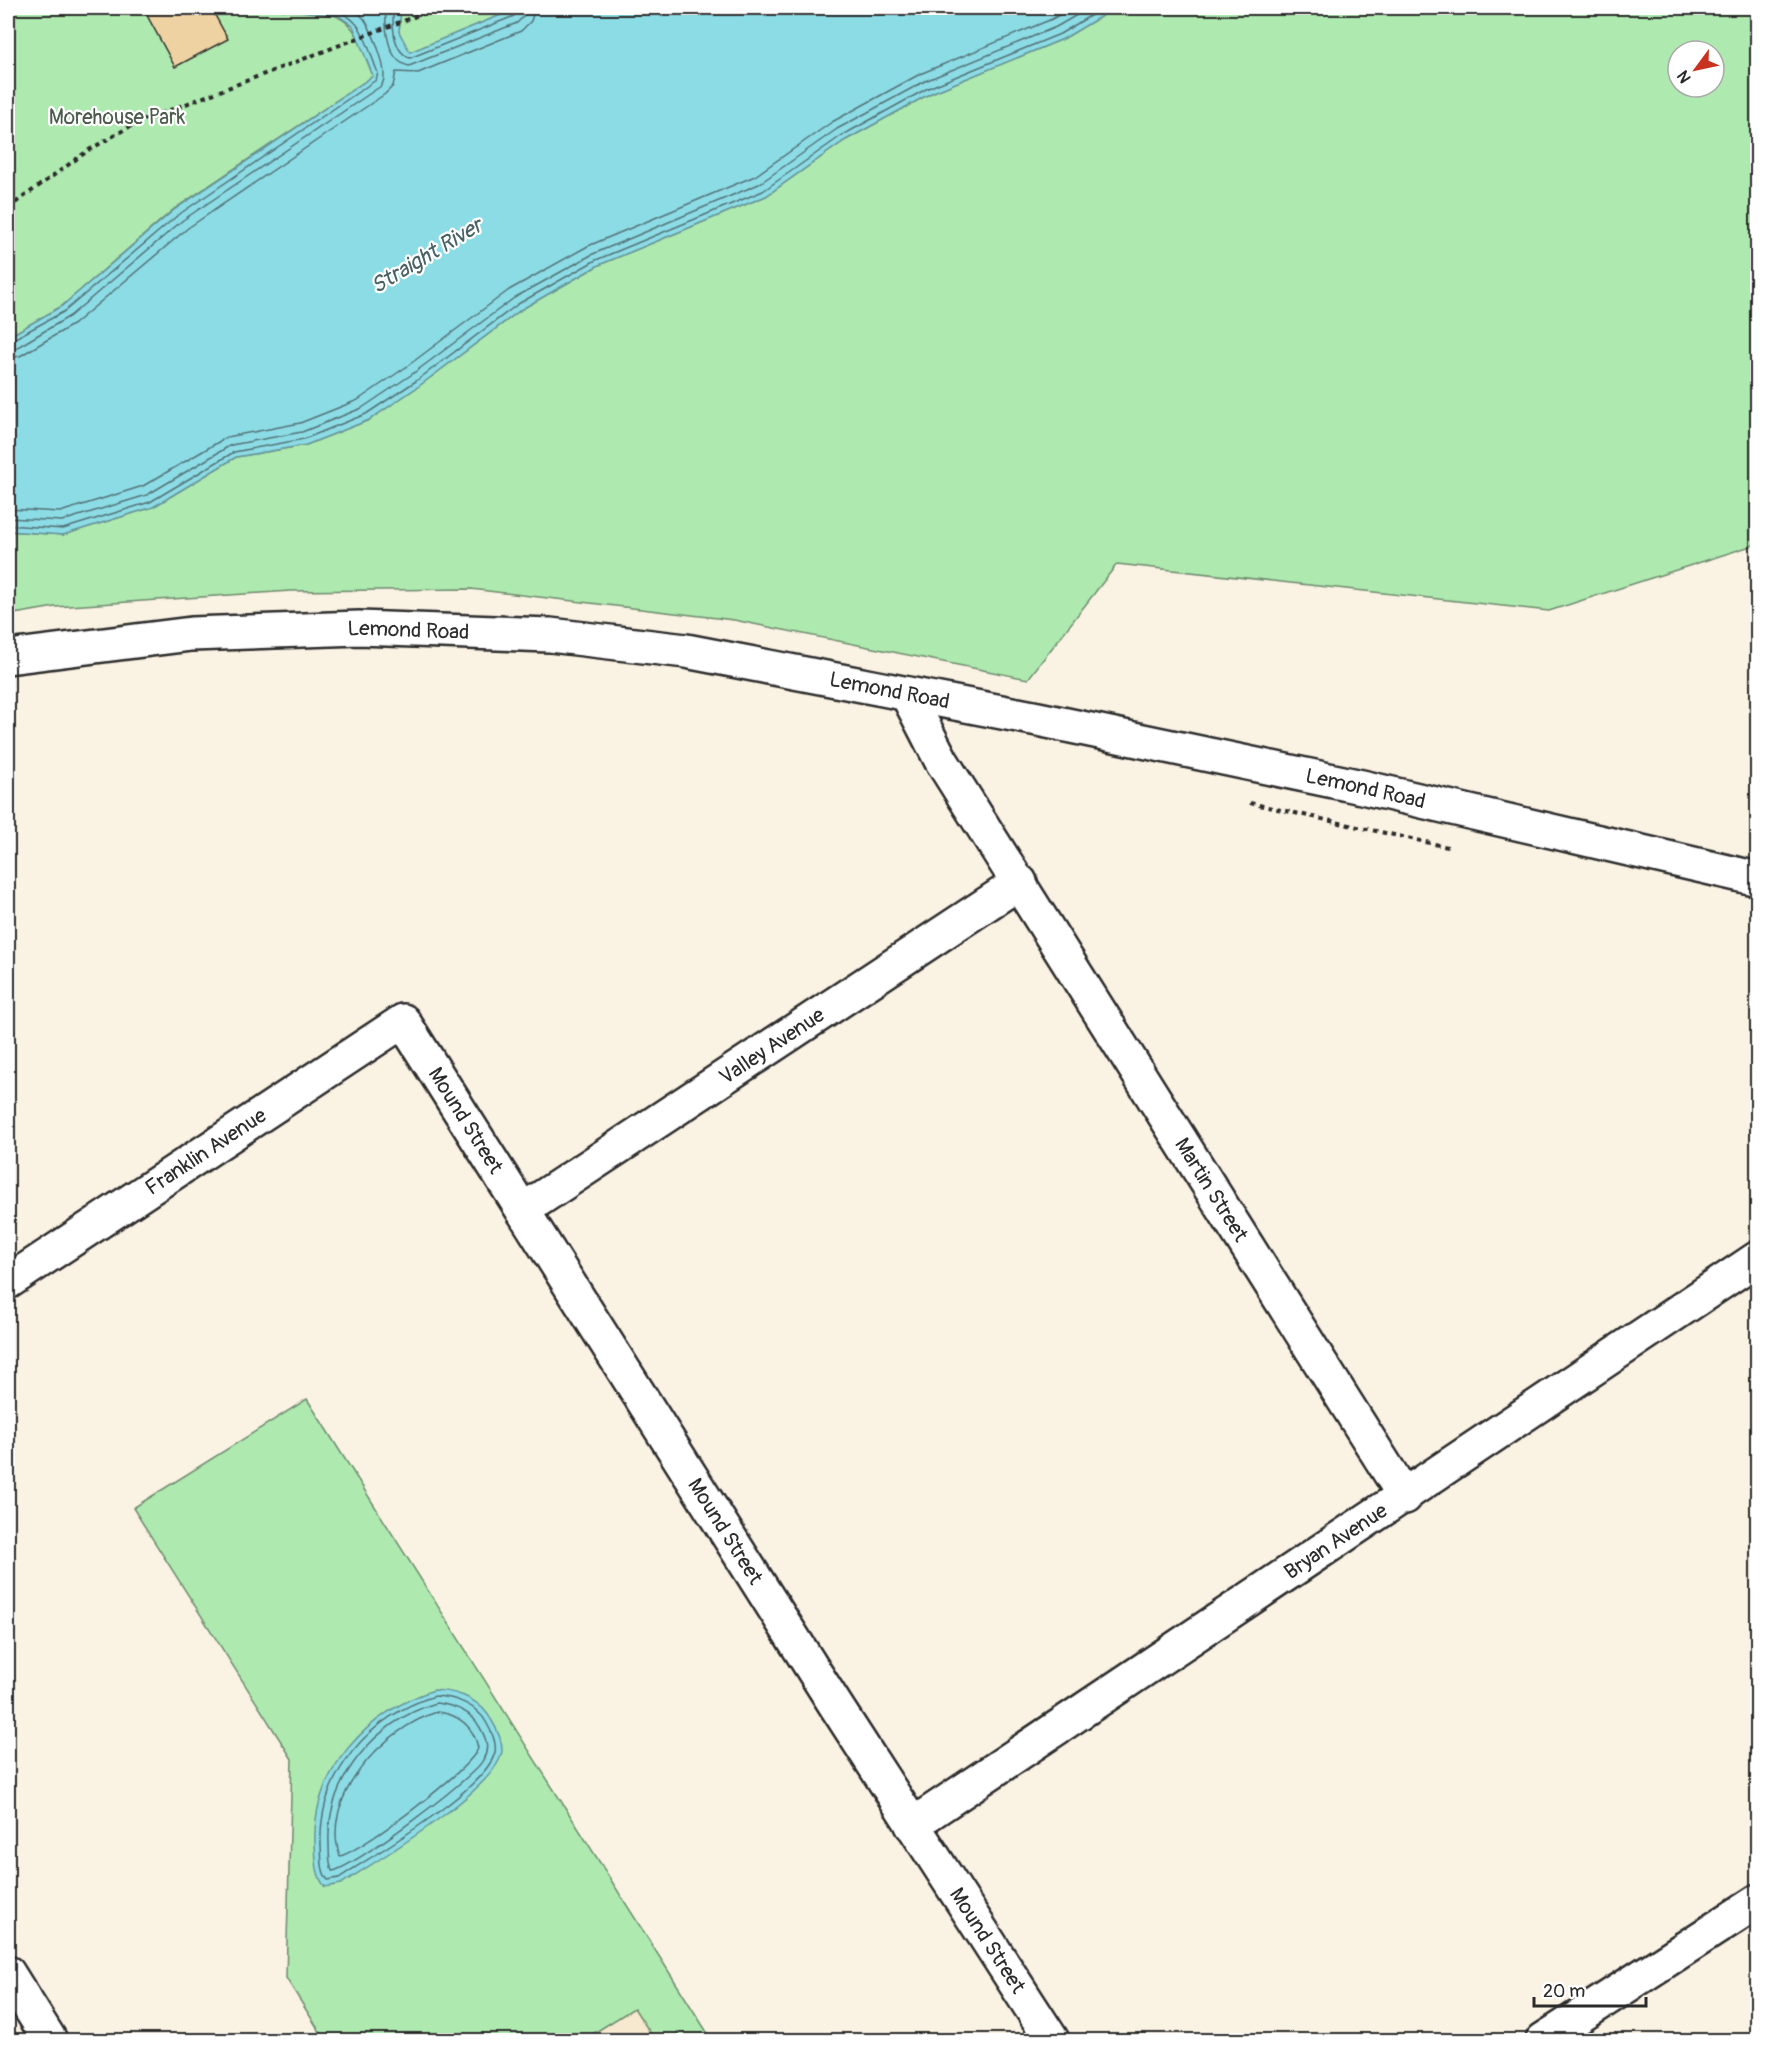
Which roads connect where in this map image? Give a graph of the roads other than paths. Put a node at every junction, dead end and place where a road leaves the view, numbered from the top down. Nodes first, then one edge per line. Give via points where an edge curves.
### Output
1 (8, 657) edge
2 (907, 694) junction
3 (1758, 879) edge
4 (1020, 882) junction
5 (403, 1021) joint
6 (523, 1210) junction
7 (1758, 1258) edge
8 (8, 1282) edge
9 (1405, 1497) junction
10 (912, 1825) junction
11 (1758, 1901) edge
12 (8, 1972) edge
13 (50, 2040) edge
14 (1052, 2040) edge
15 (1543, 2040) edge

1 - 2 street, Lemond Road via 191,634 359,628 550,635 686,651
2 - 3 street, Lemond Road via 1362,787
2 - 4 street, Martin Street via 941,760
4 - 6 street, Valley Avenue
4 - 9 street, Martin Street
5 - 6 street, Mound Street
5 - 8 street, Franklin Avenue
6 - 10 street, Mound Street
7 - 9 street, Bryan Avenue
9 - 10 street, Bryan Avenue
10 - 14 street, Mound Street
11 - 15 street
12 - 13 street

